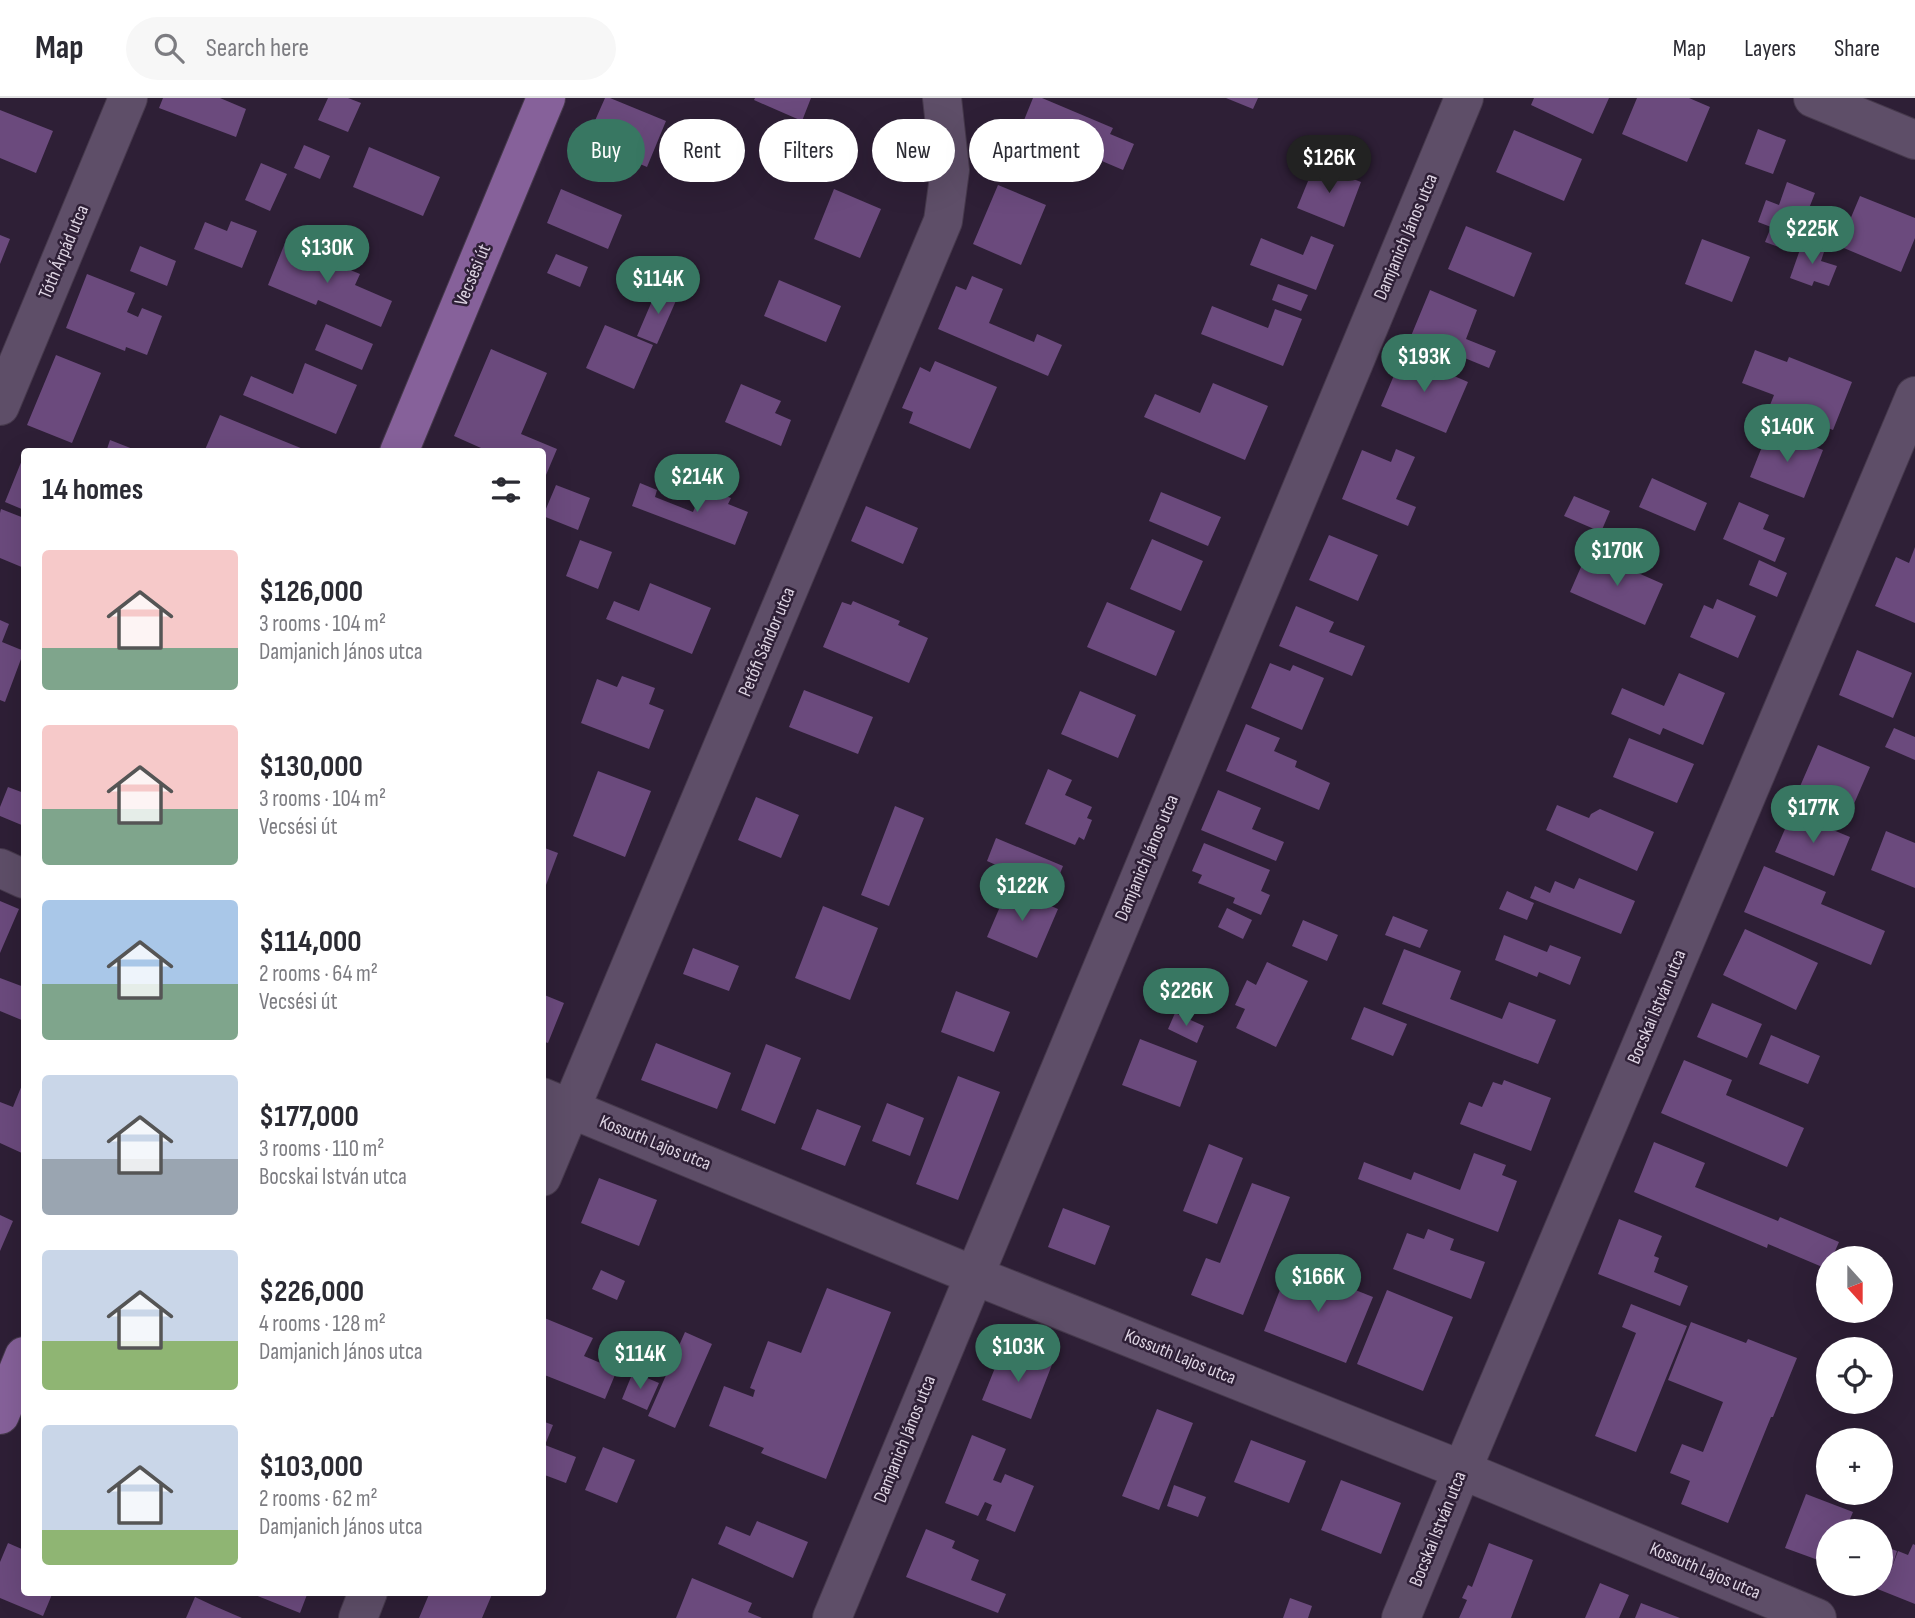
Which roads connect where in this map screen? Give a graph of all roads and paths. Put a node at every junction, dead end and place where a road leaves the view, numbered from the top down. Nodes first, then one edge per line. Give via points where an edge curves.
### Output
1 (128, 98) edge
2 (546, 98) edge
3 (942, 98) edge
4 (1464, 98) edge
5 (1813, 98) edge
6 (1915, 140) edge
7 (1915, 396) edge
8 (0, 406) edge
9 (402, 448) edge
10 (0, 868) edge
11 (21, 878) edge
12 (557, 1103) edge
13 (546, 1157) edge
14 (973, 1275) junction
15 (21, 1363) edge
16 (0, 1415) edge
17 (1462, 1470) junction
18 (366, 1596) edge
19 (358, 1618) edge
20 (832, 1618) edge
21 (1401, 1618) edge
22 (1818, 1618) edge

1 - 8 street, Tóth Árpád utca
2 - 9 main road, Vecsési út
3 - 12 street, Petőfi Sándor utca via 950,170 943,221
4 - 14 street, Damjanich János utca
5 - 6 street
7 - 17 street, Bocskai István utca
10 - 11 street
12 - 13 street, Petőfi Sándor utca
12 - 14 street, Kossuth Lajos utca
14 - 17 street, Kossuth Lajos utca
14 - 20 street, Damjanich János utca
15 - 16 main road
17 - 21 street, Bocskai István utca
17 - 22 street, Kossuth Lajos utca
18 - 19 street

